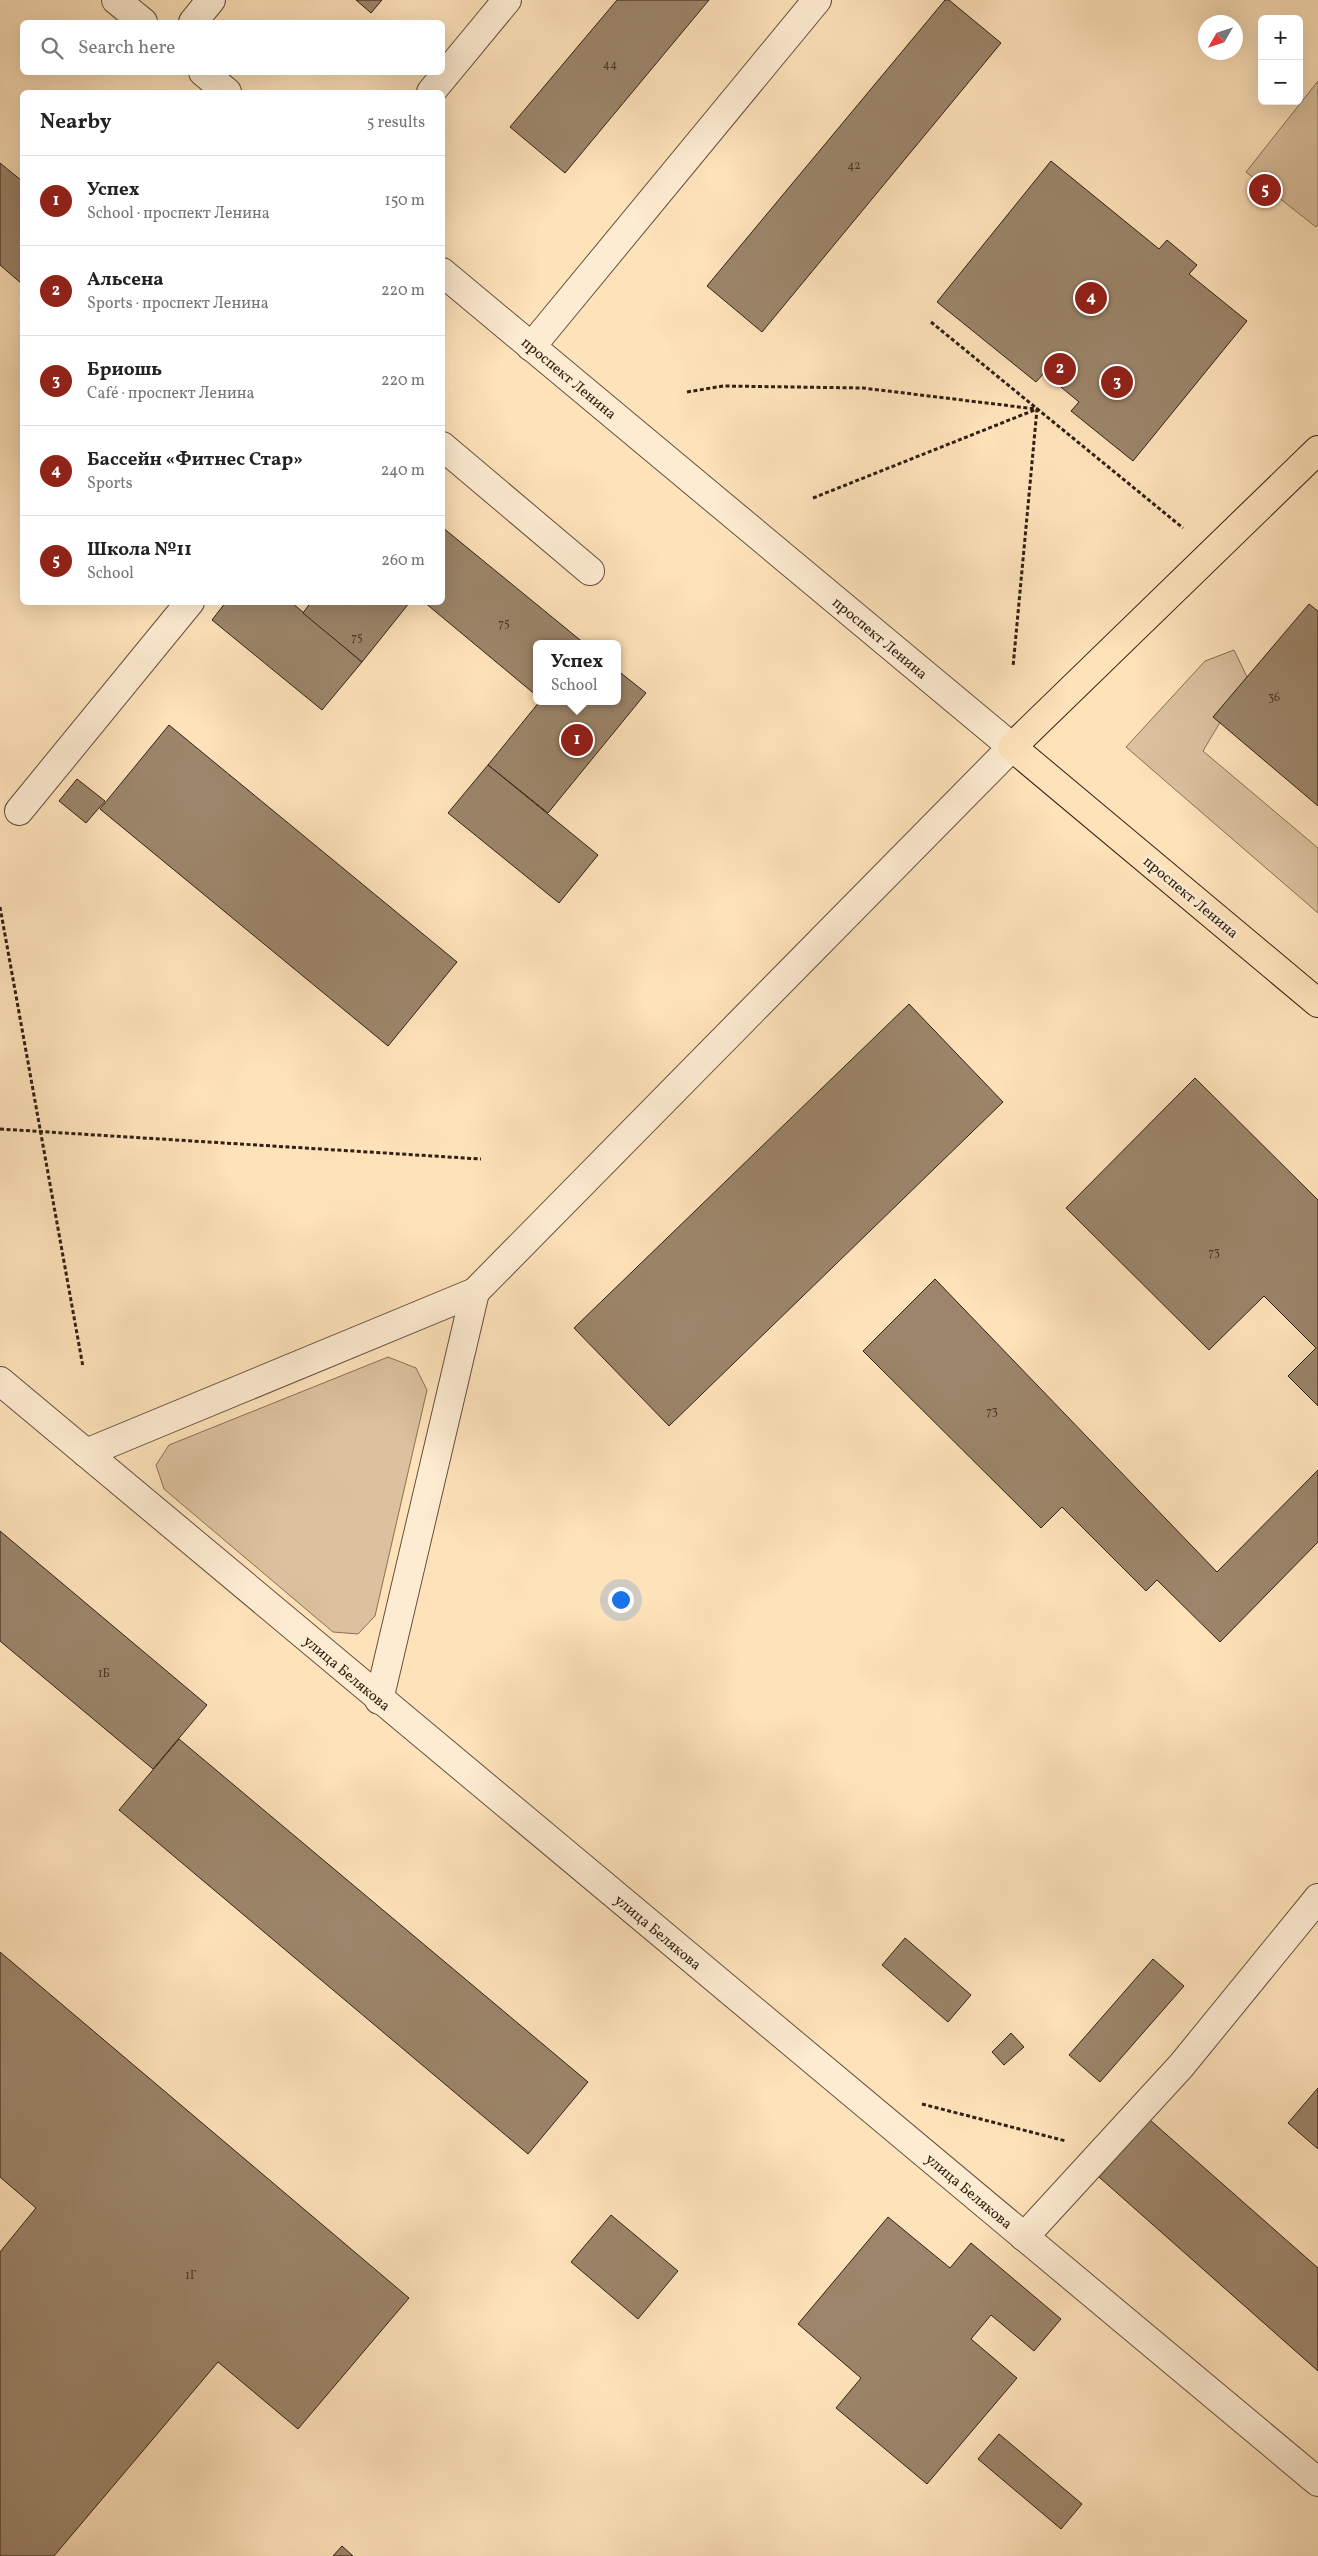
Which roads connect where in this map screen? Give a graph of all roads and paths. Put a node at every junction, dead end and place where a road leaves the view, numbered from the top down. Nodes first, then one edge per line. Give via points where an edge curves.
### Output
1 (116, 0) edge
2 (211, 0) edge
3 (507, 0) edge
4 (817, 0) edge
5 (141, 20) edge
6 (195, 20) edge
7 (207, 75) edge
8 (225, 90) edge
9 (433, 90) edge
10 (446, 283) edge
11 (931, 322) dead end
12 (532, 346) junction
13 (687, 392) dead end
14 (1037, 409) junction
15 (445, 449) edge
16 (1318, 450) edge
17 (813, 498) dead end
18 (1183, 528) dead end
19 (590, 571) dead end
20 (188, 605) edge
21 (1013, 667) dead end
22 (1012, 747) junction
23 (18, 811) dead end
24 (0, 907) edge
25 (1318, 1003) edge
26 (0, 1129) edge
27 (41, 1131) junction
28 (481, 1159) dead end
29 (475, 1292) junction
30 (83, 1367) dead end
31 (0, 1381) edge
32 (86, 1453) junction
33 (379, 1700) junction
34 (1318, 1898) edge
35 (919, 2103) dead end
36 (1103, 2150) junction
37 (1024, 2236) junction
38 (1318, 2482) edge

1 - 5 street
2 - 6 street
3 - 9 street
4 - 12 street
7 - 8 street
10 - 12 street, проспект Ленина
11 - 14 path
12 - 22 street, проспект Ленина
13 - 14 path via 723,386 863,388
14 - 17 path
14 - 18 path
14 - 21 path
15 - 19 street
16 - 22 main road
20 - 23 street
22 - 25 main road, проспект Ленина
22 - 29 street
24 - 27 path
26 - 27 path
27 - 28 path
27 - 30 path
29 - 32 street
29 - 33 street
31 - 32 street, улица Белякова
32 - 33 street, улица Белякова
33 - 37 street, улица Белякова
34 - 36 street via 1181,2066
35 - 36 path
36 - 37 street
37 - 38 street, улица Белякова

